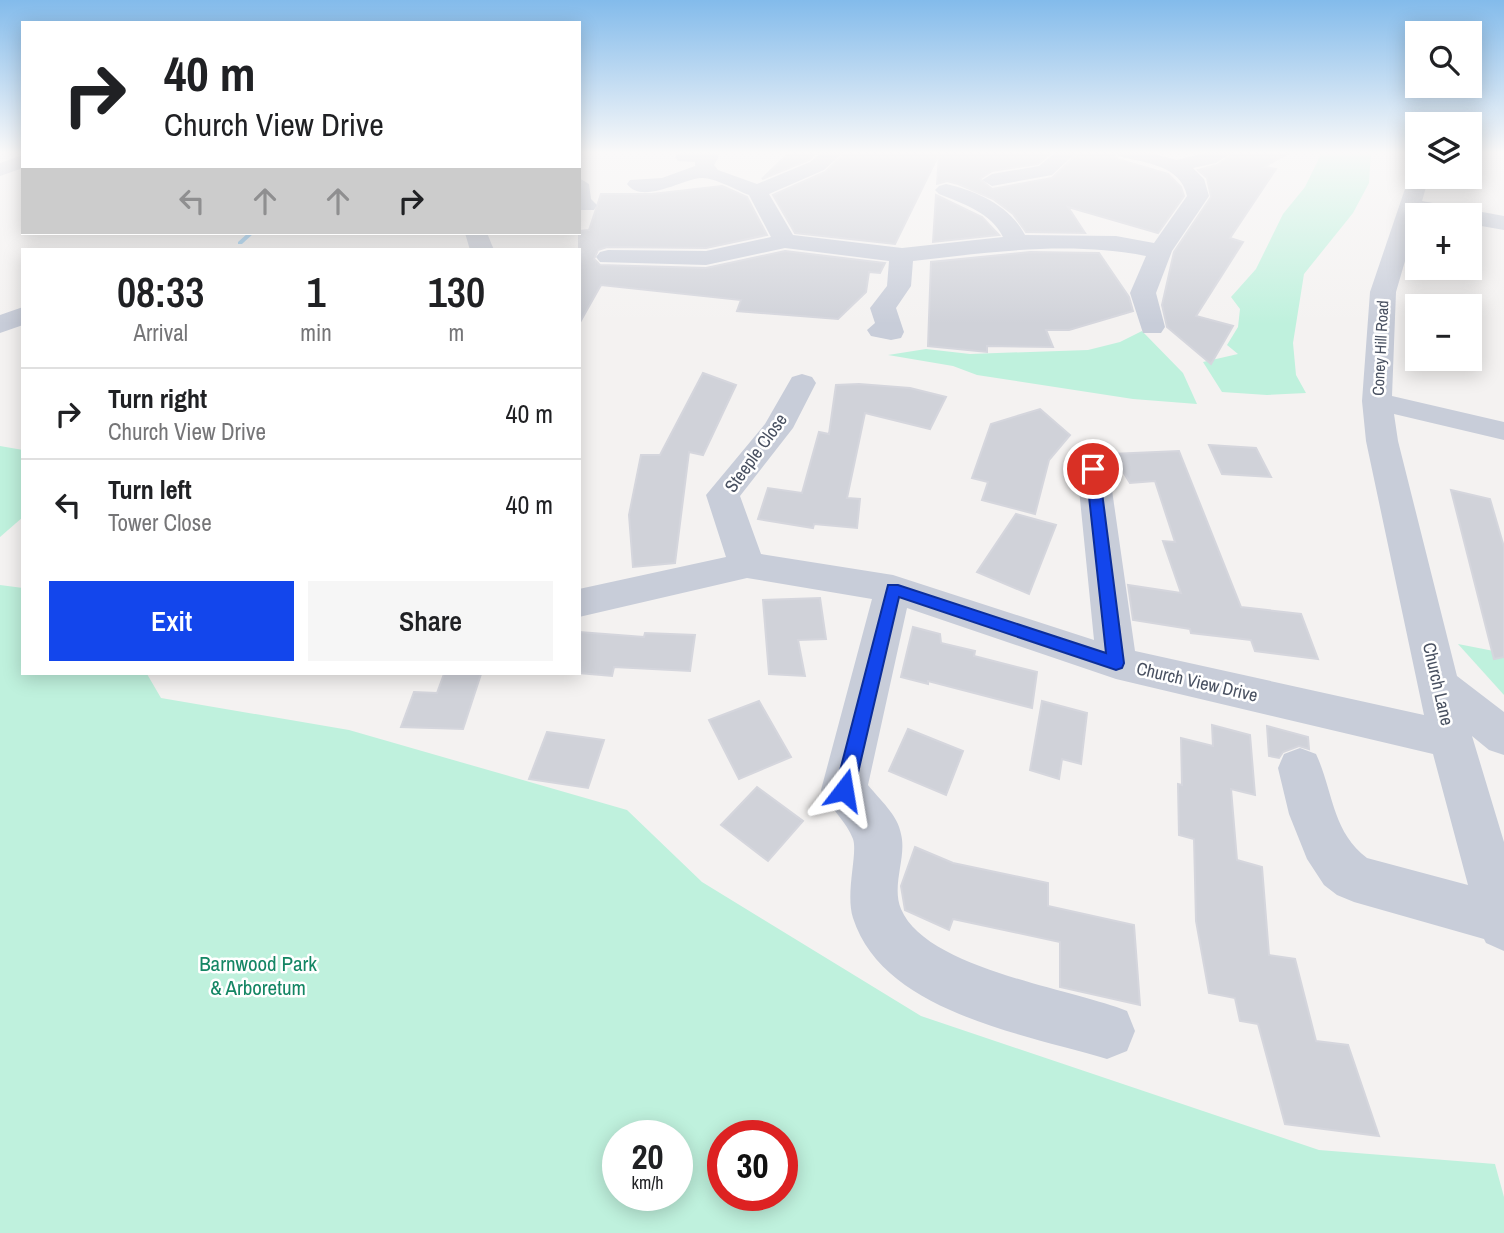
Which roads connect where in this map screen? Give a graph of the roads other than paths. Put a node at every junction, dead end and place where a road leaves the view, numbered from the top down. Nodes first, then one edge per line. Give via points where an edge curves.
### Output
1 (767, 210) edge
2 (989, 210) edge
3 (1189, 210) edge
4 (1482, 219) edge
5 (1504, 223) edge
6 (1405, 224) edge
7 (785, 241) junction
8 (1017, 242) junction
9 (1160, 251) junction
10 (902, 255) junction
11 (617, 264) dead end
12 (21, 316) edge
13 (0, 325) edge
14 (1152, 327) dead end
15 (880, 330) dead end
16 (802, 383) dead end
17 (1380, 421) junction
18 (1504, 431) edge
19 (1093, 469) dead end
20 (747, 565) junction
21 (893, 589) junction
22 (581, 603) edge
23 (1116, 663) junction
24 (1437, 684) junction
25 (1504, 737) edge
26 (1451, 740) junction
27 (1300, 768) dead end
28 (1503, 922) edge
29 (1107, 1031) dead end

1 - 7 street
2 - 8 street via 1006,222
3 - 9 street
4 - 5 street
6 - 17 street, Coney Hill Road via 1383,292
7 - 10 street
7 - 11 street via 706,258
8 - 9 street via 1116,243
8 - 10 street
9 - 14 street via 1143,293
10 - 15 street via 899,286 883,307 891,332
12 - 13 street
16 - 20 street, Steeple Close via 778,428 723,495
17 - 18 street
17 - 24 street, Church Lane
19 - 23 street
20 - 21 street, Church View Drive
20 - 22 street, Church View Drive
21 - 23 street, Church View Drive
21 - 29 street via 844,790 878,834 875,904 880,924 900,949 928,970
23 - 26 street, Church View Drive
24 - 25 street
24 - 26 street, Church Lane
26 - 28 street, Church Lane
27 - 28 street via 1317,827 1339,868 1354,878

